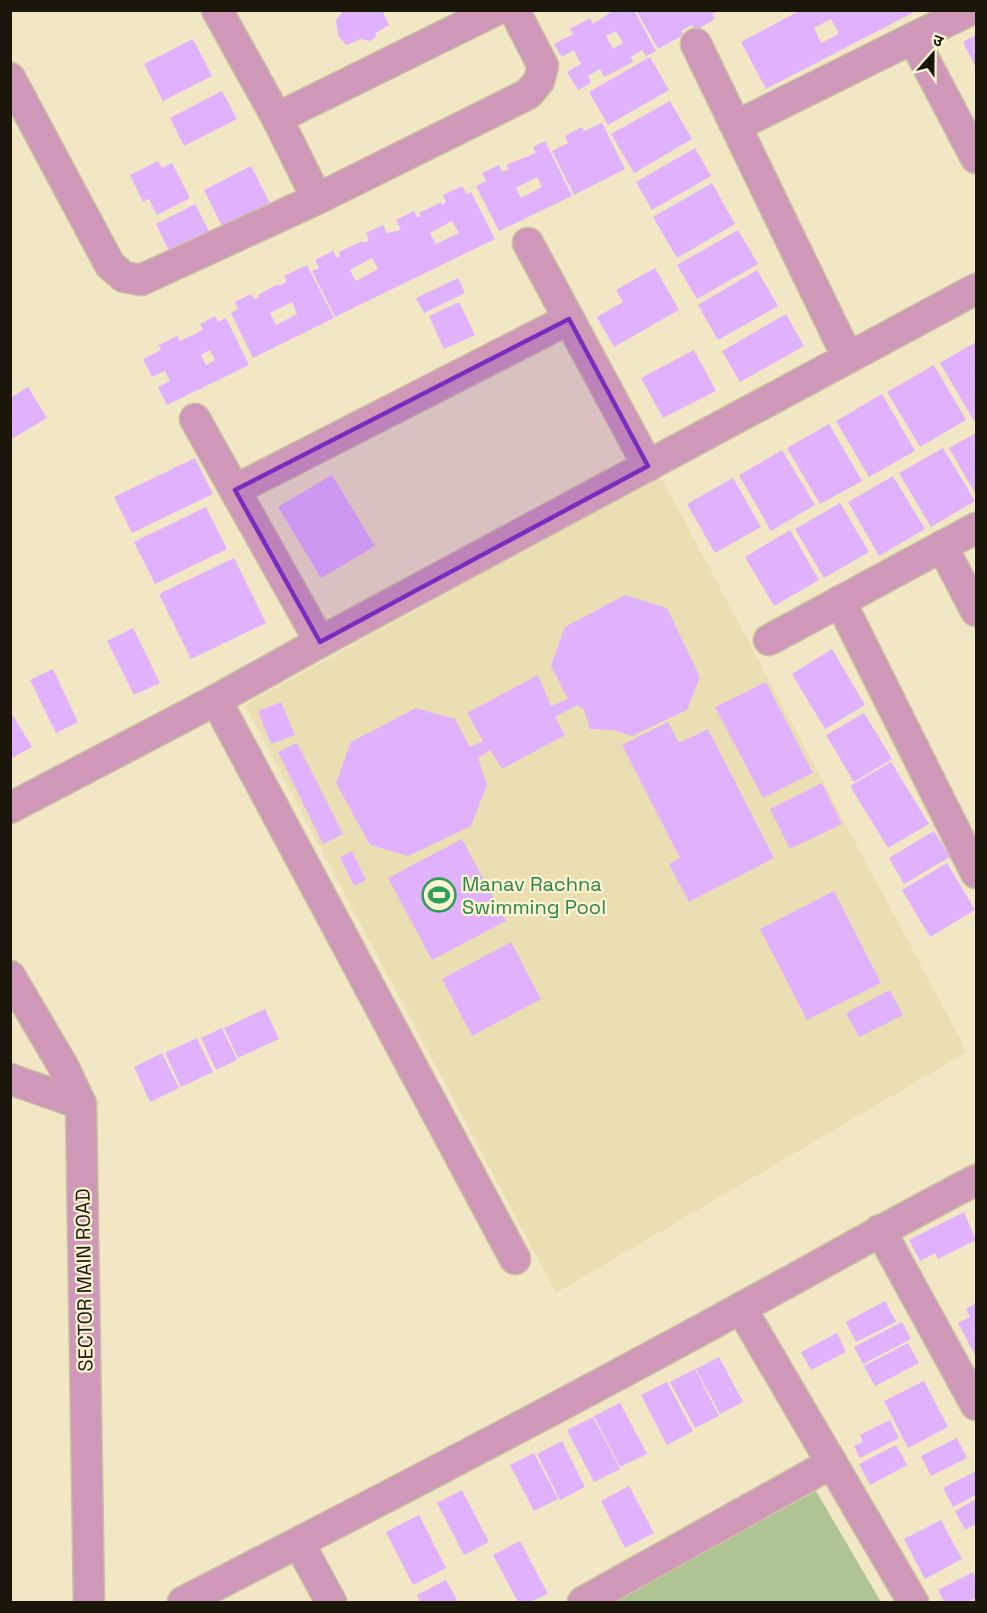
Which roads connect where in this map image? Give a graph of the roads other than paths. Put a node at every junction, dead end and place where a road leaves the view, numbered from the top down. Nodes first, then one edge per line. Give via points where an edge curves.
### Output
1 (217, 10) edge
2 (496, 10) edge
3 (514, 10) edge
4 (970, 10) edge
5 (913, 38) junction
6 (696, 44) dead end
7 (10, 78) edge
8 (276, 118) junction
9 (736, 126) junction
10 (976, 158) edge
11 (317, 200) junction
12 (528, 243) dead end
13 (976, 289) edge
14 (569, 319) junction
15 (848, 358) junction
16 (195, 418) dead end
17 (648, 466) junction
18 (235, 490) junction
19 (976, 528) edge
20 (942, 546) junction
21 (840, 601) junction
22 (976, 611) edge
23 (769, 639) dead end
24 (320, 642) junction
25 (216, 700) junction
26 (10, 808) edge
27 (976, 873) edge
28 (10, 976) edge
29 (22, 1020) edge
30 (10, 1079) edge
31 (81, 1104) junction
32 (976, 1180) edge
33 (880, 1230) junction
34 (515, 1259) dead end
35 (741, 1308) junction
36 (976, 1405) edge
37 (832, 1463) junction
38 (299, 1543) junction
39 (89, 1602) edge
40 (183, 1602) edge
41 (331, 1602) edge
42 (583, 1602) edge
43 (913, 1602) edge

1 - 8 street
2 - 8 street
3 - 11 street via 543,66 539,81 528,94
4 - 5 street
5 - 9 street
5 - 10 street
6 - 9 street
7 - 11 street via 110,266 124,277 141,280
8 - 11 street
9 - 15 street
12 - 14 street
13 - 15 street
14 - 17 street
14 - 18 street
15 - 17 street
16 - 18 street
17 - 24 street
18 - 24 street
19 - 20 street
20 - 21 street
20 - 22 street
21 - 23 street
21 - 27 street
24 - 25 street
25 - 26 street
25 - 34 street
28 - 29 street, SECTOR MAIN ROAD
29 - 31 street, SECTOR MAIN ROAD via 63,1066
30 - 31 street
31 - 39 street, SECTOR MAIN ROAD
32 - 33 street
33 - 35 street
33 - 36 street
35 - 37 street
35 - 38 street
37 - 42 street
37 - 43 street
38 - 40 street
38 - 41 street

